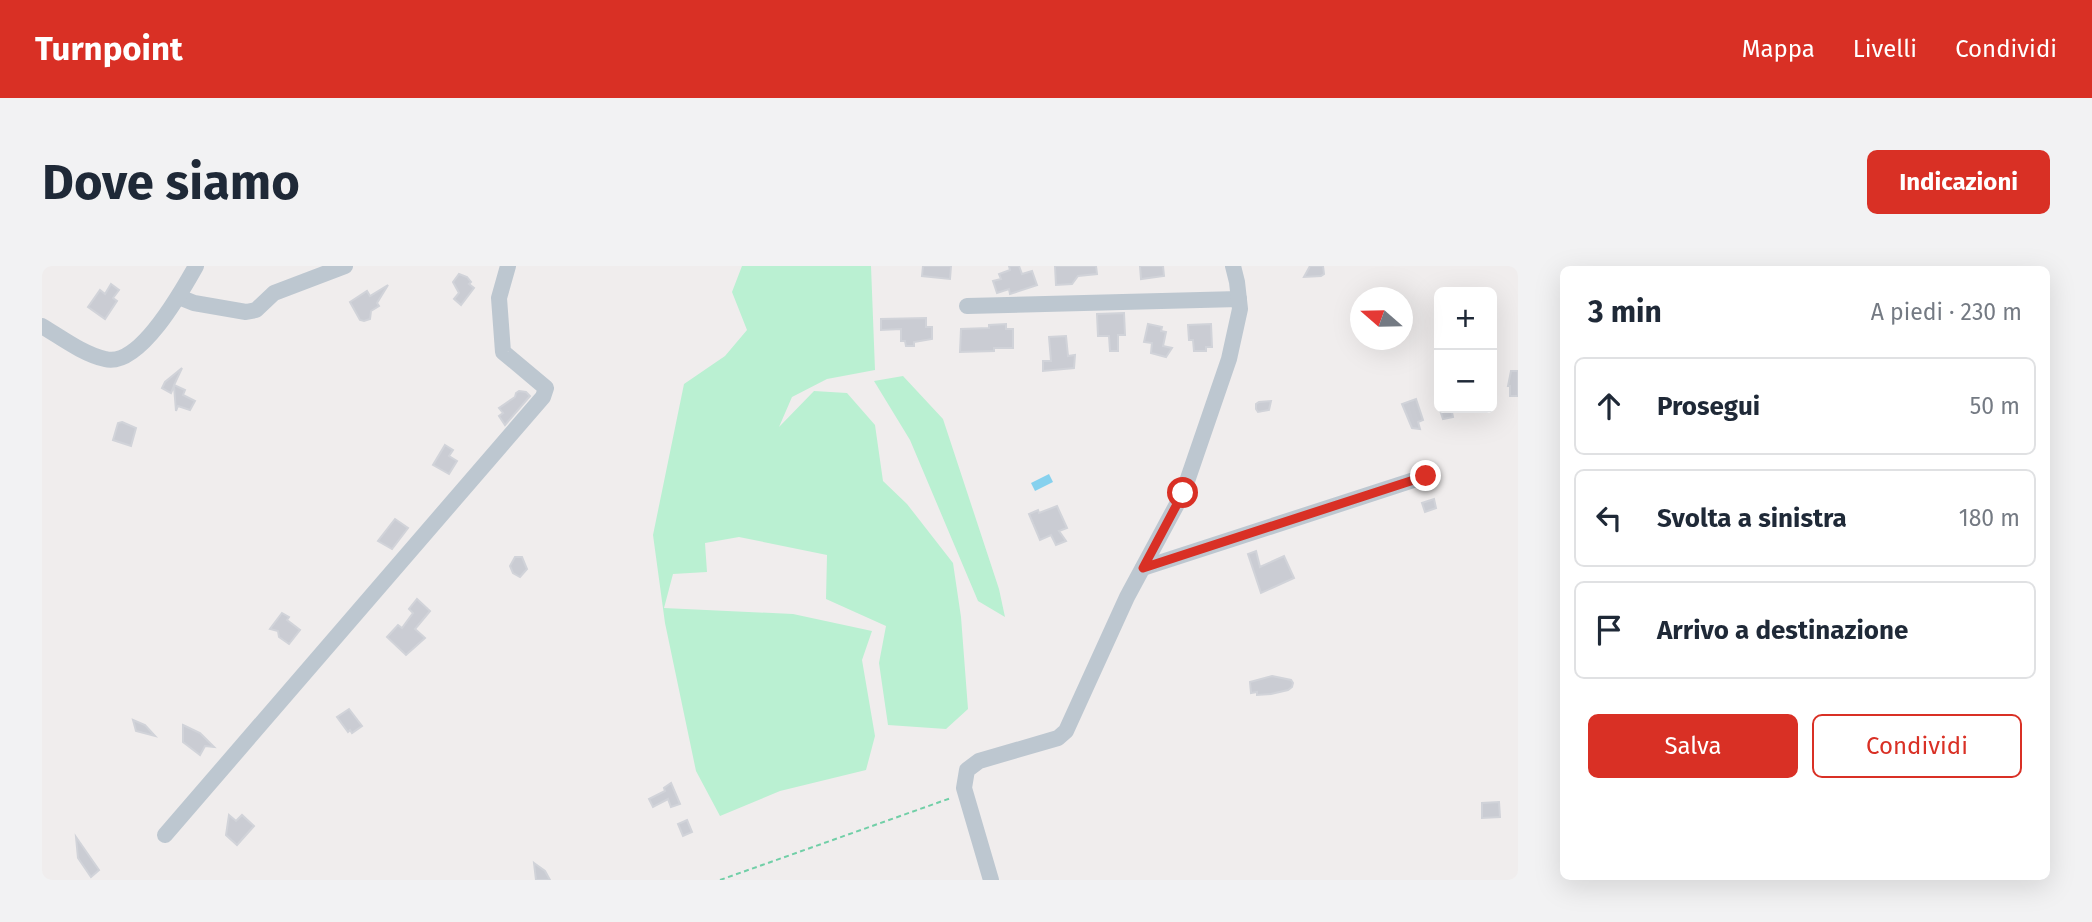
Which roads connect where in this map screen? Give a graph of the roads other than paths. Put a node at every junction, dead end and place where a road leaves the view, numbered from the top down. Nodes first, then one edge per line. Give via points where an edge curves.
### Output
1 (196, 266) edge
2 (345, 266) edge
3 (508, 266) edge
4 (1233, 266) edge
5 (179, 297) junction
6 (1239, 299) junction
7 (967, 306) dead end
8 (42, 327) edge
9 (1426, 476) dead end
10 (1143, 568) junction
11 (165, 835) dead end
12 (990, 880) edge

1 - 5 street
2 - 5 street via 274,293 256,310 246,312
3 - 11 street via 499,298 503,352 545,388 543,397
4 - 6 street
5 - 8 street via 147,338 117,360 85,351
6 - 7 street
6 - 10 street via 1229,359 1183,493
9 - 10 street
10 - 12 street via 1066,730 1058,738 979,761 967,770 965,793

